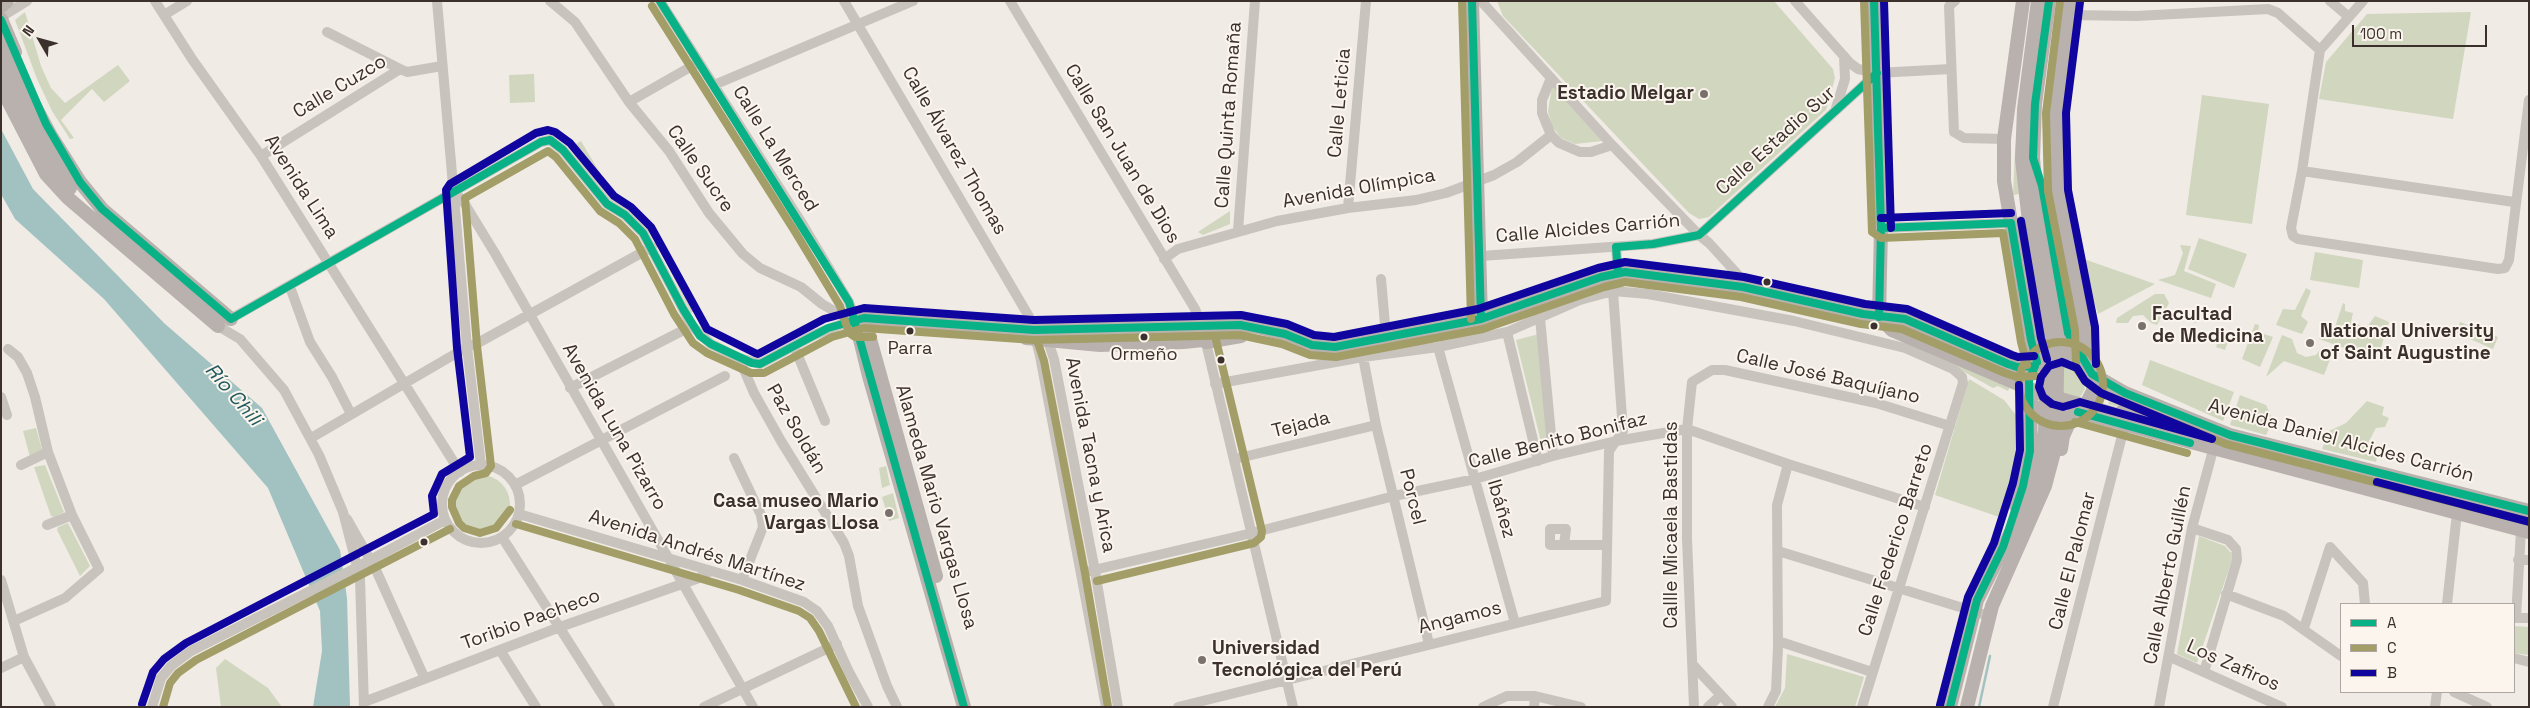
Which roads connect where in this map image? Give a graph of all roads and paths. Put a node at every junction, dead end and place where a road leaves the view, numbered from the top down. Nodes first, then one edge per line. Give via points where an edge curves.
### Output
1 (7, 1) edge
2 (27, 1) edge
3 (155, 1) edge
4 (187, 1) edge
5 (437, 1) edge
6 (550, 1) edge
7 (660, 1) edge
8 (844, 1) edge
9 (913, 1) edge
10 (1010, 1) edge
11 (1255, 1) edge
12 (1366, 1) edge
13 (1472, 1) edge
14 (1481, 1) edge
15 (1795, 1) edge
16 (1874, 1) edge
17 (1955, 1) edge
18 (2023, 1) edge
19 (2030, 1) edge
20 (2038, 1) edge
21 (2049, 1) edge
22 (2330, 1) edge
23 (2363, 1) edge
24 (2252, 5) edge
25 (1, 6) edge
26 (2209, 6) edge
27 (2069, 8) edge
28 (164, 15) junction
29 (2349, 17) junction
30 (1, 18) edge
31 (858, 24) junction
32 (328, 32) dead end
33 (1, 43) edge
34 (2320, 50) junction
35 (1844, 56) junction
36 (699, 62) junction
37 (442, 66) junction
38 (1, 67) edge
39 (400, 69) junction
40 (1952, 69) junction
41 (1877, 74) junction
42 (1551, 78) junction
43 (714, 85) junction
44 (1, 87) edge
45 (2529, 100) edge
46 (629, 102) junction
47 (1834, 113) junction
48 (46, 124) junction
49 (1551, 135) junction
50 (2004, 139) junction
51 (1612, 145) junction
52 (261, 156) junction
53 (2033, 158) junction
54 (2302, 171) junction
55 (1478, 182) junction
56 (455, 193) junction
57 (2007, 195) junction
58 (2514, 202) junction
59 (1348, 208) junction
60 (2061, 222) junction
61 (2016, 223) junction
62 (1881, 228) junction
63 (1238, 231) junction
64 (1699, 235) junction
65 (116, 239) junction
66 (1616, 246) junction
67 (652, 247) junction
68 (1480, 256) junction
69 (1164, 259) junction
70 (329, 263) junction
71 (1618, 273) junction
72 (1381, 279) dead end
73 (290, 286) junction
74 (1747, 288) junction
75 (1613, 291) junction
76 (833, 310) junction
77 (529, 313) junction
78 (1882, 317) junction
79 (1540, 318) junction
80 (1481, 319) junction
81 (225, 323) junction
82 (861, 323) junction
83 (1202, 326) junction
84 (828, 328) junction
85 (1270, 331) junction
86 (680, 332) dead end
87 (1039, 332) junction
88 (1507, 332) junction
89 (1241, 336) junction
90 (1386, 336) junction
91 (1206, 342) junction
92 (467, 346) junction
93 (794, 346) junction
94 (1438, 347) junction
95 (8, 349) dead end
96 (1363, 357) junction
97 (739, 358) junction
98 (2038, 362) junction
99 (2083, 362) junction
100 (725, 376) dead end
101 (1698, 376) joint
102 (405, 382) junction
103 (1215, 384) junction
104 (570, 388) junction
105 (2031, 396) junction
106 (1, 397) edge
107 (351, 414) junction
108 (2072, 414) junction
109 (7, 415) dead end
110 (2123, 417) junction
111 (825, 421) dead end
112 (1376, 425) junction
113 (1950, 426) junction
114 (1687, 429) junction
115 (310, 438) junction
116 (602, 441) junction
117 (1616, 441) junction
118 (2213, 450) junction
119 (48, 452) junction
120 (1553, 456) junction
121 (734, 458) dead end
122 (1235, 459) junction
123 (1538, 461) junction
124 (1788, 464) junction
125 (21, 465) dead end
126 (481, 465) junction
127 (460, 472) junction
128 (1475, 479) junction
129 (515, 485) junction
130 (1394, 496) junction
131 (1925, 506) junction
132 (2529, 510) edge
133 (342, 512) junction
134 (2457, 513) junction
135 (519, 514) junction
136 (72, 515) junction
137 (2529, 516) edge
138 (445, 520) junction
139 (47, 525) dead end
140 (2192, 528) junction
141 (2526, 529) edge
142 (1252, 533) junction
143 (502, 537) junction
144 (1564, 545) dead end
145 (1606, 545) junction
146 (2003, 547) junction
147 (1778, 551) junction
148 (2017, 554) junction
149 (668, 558) junction
150 (370, 560) junction
151 (2523, 560) edge
152 (358, 566) junction
153 (710, 571) junction
154 (1095, 571) junction
155 (1081, 574) junction
156 (1, 580) edge
157 (742, 580) junction
158 (683, 584) junction
159 (1899, 588) junction
160 (2226, 594) junction
161 (2365, 603) edge
162 (2447, 603) edge
163 (1974, 612) junction
164 (1989, 616) junction
165 (2529, 618) edge
166 (14, 622) junction
167 (1515, 623) junction
168 (560, 627) junction
169 (2304, 628) junction
170 (1778, 641) junction
171 (837, 644) junction
172 (1429, 644) junction
173 (500, 650) junction
174 (2340, 654) edge
175 (24, 657) junction
176 (2170, 657) junction
177 (2515, 658) edge
178 (2529, 662) edge
179 (1693, 665) junction
180 (1, 668) edge
181 (1872, 672) junction
182 (2204, 672) junction
183 (425, 679) junction
184 (1286, 679) junction
185 (742, 688) junction
186 (2438, 693) edge
187 (2456, 693) edge
188 (1720, 695) junction
189 (1535, 696) junction
190 (2258, 702) edge
191 (364, 704) edge
192 (51, 707) edge
193 (152, 707) edge
194 (536, 707) edge
195 (610, 707) edge
196 (704, 707) edge
197 (752, 707) edge
198 (868, 707) edge
199 (897, 707) edge
200 (964, 707) edge
201 (973, 707) edge
202 (1106, 707) edge
203 (1118, 707) edge
204 (1178, 707) edge
205 (1293, 707) edge
206 (1483, 707) edge
207 (1534, 707) edge
208 (1581, 707) edge
209 (1694, 707) edge
210 (1708, 707) edge
211 (1732, 707) edge
212 (1768, 707) edge
213 (1862, 707) edge
214 (1950, 707) edge
215 (1967, 707) edge
216 (2053, 707) edge
217 (2159, 707) edge
218 (2282, 707) edge
219 (2435, 707) edge
220 (2487, 707) edge

1 - 25 main road
2 - 30 street
3 - 28 street, Avenida Lima
4 - 28 street
5 - 37 street
6 - 46 street, Calle Sucre via 575,22
7 - 36 street, Calle La Merced
8 - 31 street, Calle Álvarez Thomas
9 - 31 street
10 - 69 street, Calle San Juan de Dios
11 - 63 street, Calle Quinta Romaña
12 - 59 street, Calle Leticia
13 - 55 main road
14 - 42 street
15 - 35 street
16 - 41 main road
17 - 40 street via 1949,6
18 - 50 main road
19 - 57 main road
20 - 146 main road via 2027,82 2022,159 2030,231 2048,320 2045,431 2034,484
21 - 53 main road via 2035,104
22 - 29 street
23 - 29 street
24 - 26 street
24 - 34 street via 2278,13
26 - 27 street via 2136,16
27 - 60 main road via 2056,113
28 - 52 street, Avenida Lima
29 - 34 street
30 - 48 main road
31 - 43 street
31 - 87 street, Calle Álvarez Thomas
32 - 39 street
33 - 48 main road
34 - 54 street
35 - 41 street via 1858,68
35 - 47 street via 1845,79
36 - 43 street, Calle La Merced
36 - 46 street
37 - 39 street, Calle Cuzco via 407,72
37 - 56 street
38 - 65 main road via 61,178
39 - 52 street, Calle Cuzco
40 - 41 street
40 - 50 street via 1954,132 1964,138
41 - 47 street, Calle Estadio Sur
41 - 62 main road
42 - 49 street via 1545,88 1542,106
42 - 51 street
43 - 82 street, Calle La Merced
44 - 65 main road via 46,174 68,198
45 - 58 street
46 - 76 street, Calle Sucre via 669,151 709,213 743,254 760,268 801,287
47 - 64 street, Calle Estadio Sur
48 - 81 main road via 80,182 102,209
49 - 51 street via 1559,143 1580,152 1602,150
49 - 55 street, Avenida Olímpica via 1517,162
50 - 57 main road
51 - 64 street
52 - 70 street, Avenida Lima
53 - 99 main road via 2042,186 2068,333
53 - 148 main road via 2038,213 2058,320 2056,427 2045,486 2018,545
54 - 58 street
54 - 58 street via 2291,228 2293,236 2298,239 2488,268 2505,268 2509,260
55 - 59 street, Avenida Olímpica via 1416,200
55 - 68 main road
56 - 67 street via 541,142 550,140 563,150 607,204 635,224
56 - 70 street
56 - 77 street, Avenida Luna Pizarro via 463,201
56 - 92 street
57 - 61 main road
59 - 63 street, Avenida Olímpica
60 - 61 main road, bridge
60 - 99 main road via 2085,329
61 - 62 street
61 - 98 main road via 2031,340
62 - 78 main road
63 - 69 street, Avenida Olímpica via 1178,249
64 - 66 street, Calle Alcides Carrión via 1653,244
64 - 74 street
65 - 81 main road
66 - 68 street, Calle Alcides Carrión
66 - 71 street
67 - 77 street
67 - 97 street via 696,331 711,344
68 - 80 main road
69 - 83 street, Calle San Juan de Dios
70 - 73 street
70 - 102 street, Avenida Lima
71 - 74 main road via 1654,274
71 - 80 main road
72 - 90 street
73 - 81 street
73 - 107 street via 310,342
74 - 78 main road
75 - 79 street via 1580,300
75 - 113 street, Calle Federico Barreto via 1648,294 1794,321 1905,348 1962,377
75 - 117 street via 1623,431
76 - 82 street, Calle Sucre
76 - 84 street
77 - 92 street
77 - 104 street, Avenida Luna Pizarro
78 - 98 main road via 1905,319 2018,367
78 - 110 main road, bridge via 1892,330 2040,392
79 - 88 street
79 - 120 street
80 - 90 main road
81 - 115 street via 284,390
82 - 84 street
82 - 87 main road
82 - 200 main road, Alameda Mario Vargas Llosa
82 - 201 main road, Alameda Mario Vargas Llosa
83 - 85 main road via 1240,325
83 - 87 main road
83 - 91 street, Calle San Juan de Dios
84 - 93 street
85 - 89 main road
85 - 90 main road via 1322,347
86 - 104 street
87 - 89 main road via 1100,345
87 - 154 street, Avenida Tacna y Arica via 1054,359
87 - 155 street, Avenida Tacna y Arica
88 - 94 street
88 - 123 street
89 - 91 main road
91 - 103 street, Calle San Juan de Dios
92 - 102 street
92 - 126 street
93 - 97 street via 760,364
93 - 111 street
94 - 96 street
94 - 128 street, Ibáñez
95 - 119 street via 18,357 27,373 36,397
96 - 103 street
96 - 112 street, Porcel
97 - 199 street, Paz Soldán via 781,441 844,543 858,606
98 - 99 main road, bridge via 2062,352
98 - 105 main road via 2029,380
99 - 108 main road via 2094,382 2090,399
99 - 132 main road, Avenida Daniel Alcides Carrión via 2125,393 2230,435
100 - 116 street
101 - 113 street, Calle José Baquíjano via 1712,370 1725,370 1876,403
101 - 114 street, Callle Micaela Bastidas via 1692,382
102 - 107 street
102 - 127 street, Avenida Lima
103 - 122 street, Calle San Juan de Dios
104 - 116 street, Avenida Luna Pizarro
105 - 108 main road, bridge via 2047,414
105 - 146 main road via 2030,452 2023,486
106 - 109 street
107 - 115 street
108 - 110 main road
108 - 148 main road via 2063,436 2059,467 2049,497 2038,522
110 - 118 main road
110 - 137 main road
110 - 141 main road
110 - 216 street, Calle El Palomar
112 - 122 street, Tejada
112 - 130 street, Porcel
113 - 131 street, Calle Federico Barreto
114 - 117 street, Calle Benito Bonifaz
114 - 124 street, Calle Benito Bonifaz
114 - 179 street, Callle Micaela Bastidas via 1686,539
115 - 133 street
116 - 129 street
116 - 149 street, Avenida Luna Pizarro
117 - 120 street, Calle Benito Bonifaz
117 - 145 street via 1609,451
118 - 134 main road
118 - 140 street, Calle Alberto Guillén
119 - 125 street
119 - 136 street
120 - 123 street, Calle Benito Bonifaz
121 - 157 street via 761,516 762,526
122 - 142 street, Calle San Juan de Dios
123 - 128 street, Calle Benito Bonifaz
124 - 131 street, Calle Benito Bonifaz
124 - 147 street via 1777,505
126 - 127 street
126 - 129 street via 497,469
127 - 138 street via 451,479 442,498
128 - 130 street, Calle Benito Bonifaz
128 - 167 street, Ibáñez
129 - 135 street via 520,499
130 - 142 street, Calle Benito Bonifaz
130 - 172 street, Porcel
131 - 159 street, Calle Federico Barreto
133 - 150 street
133 - 152 street
134 - 141 main road
134 - 162 street
135 - 143 street
135 - 149 street, Avenida Andrés Martínez
136 - 139 street
136 - 166 street via 99,569 65,598
138 - 143 street via 455,533 469,542 480,544
138 - 150 street
140 - 160 street via 2228,540 2236,549 2237,560
140 - 176 street, Calle Alberto Guillén
141 - 151 street
142 - 154 street, Calle Benito Bonifaz
142 - 184 street, Calle San Juan de Dios
143 - 168 street
144 - 145 street
145 - 167 street, Angamos via 1606,601
146 - 163 main road
147 - 159 street
147 - 170 street
148 - 164 main road
149 - 153 street, Avenida Andrés Martínez
149 - 158 street, Avenida Luna Pizarro
150 - 152 street
150 - 183 street
151 - 165 street via 2516,618
152 - 191 street
152 - 193 street via 191,651 161,678
153 - 157 street, Avenida Andrés Martínez
153 - 158 street, Toribio Pacheco
154 - 155 street, Calle Benito Bonifaz
154 - 203 street, Avenida Tacna y Arica
155 - 202 street, Avenida Tacna y Arica
156 - 166 street
157 - 171 street, Avenida Andrés Martínez via 804,602 817,611
158 - 168 street, Toribio Pacheco
158 - 185 street, Avenida Luna Pizarro
159 - 163 street
159 - 181 street, Calle Federico Barreto
160 - 169 street via 2284,616
160 - 182 street
161 - 169 street via 2363,584 2330,547
163 - 164 street
163 - 214 main road
164 - 215 main road
166 - 175 street
167 - 172 street, Angamos
168 - 173 street, Toribio Pacheco
168 - 195 street
169 - 174 street
170 - 181 street
170 - 212 street via 1776,691
171 - 185 street
171 - 198 street, Avenida Andrés Martínez
172 - 184 street, Angamos
173 - 183 street, Toribio Pacheco
173 - 194 street
175 - 180 street
175 - 192 street
176 - 182 street, Los Zafiros
176 - 217 street, Calle Alberto Guillén
177 - 178 street
179 - 188 street
179 - 209 street, Callle Micaela Bastidas
181 - 213 street, Calle Federico Barreto
182 - 190 street, Los Zafiros
183 - 191 street, Toribio Pacheco
184 - 204 street, Angamos
184 - 205 street, Calle San Juan de Dios
185 - 196 street
185 - 197 street, Avenida Luna Pizarro
186 - 219 street
187 - 220 street
188 - 210 street
188 - 211 street
189 - 206 street via 1507,696
189 - 207 street
189 - 208 street
190 - 218 street, Los Zafiros

